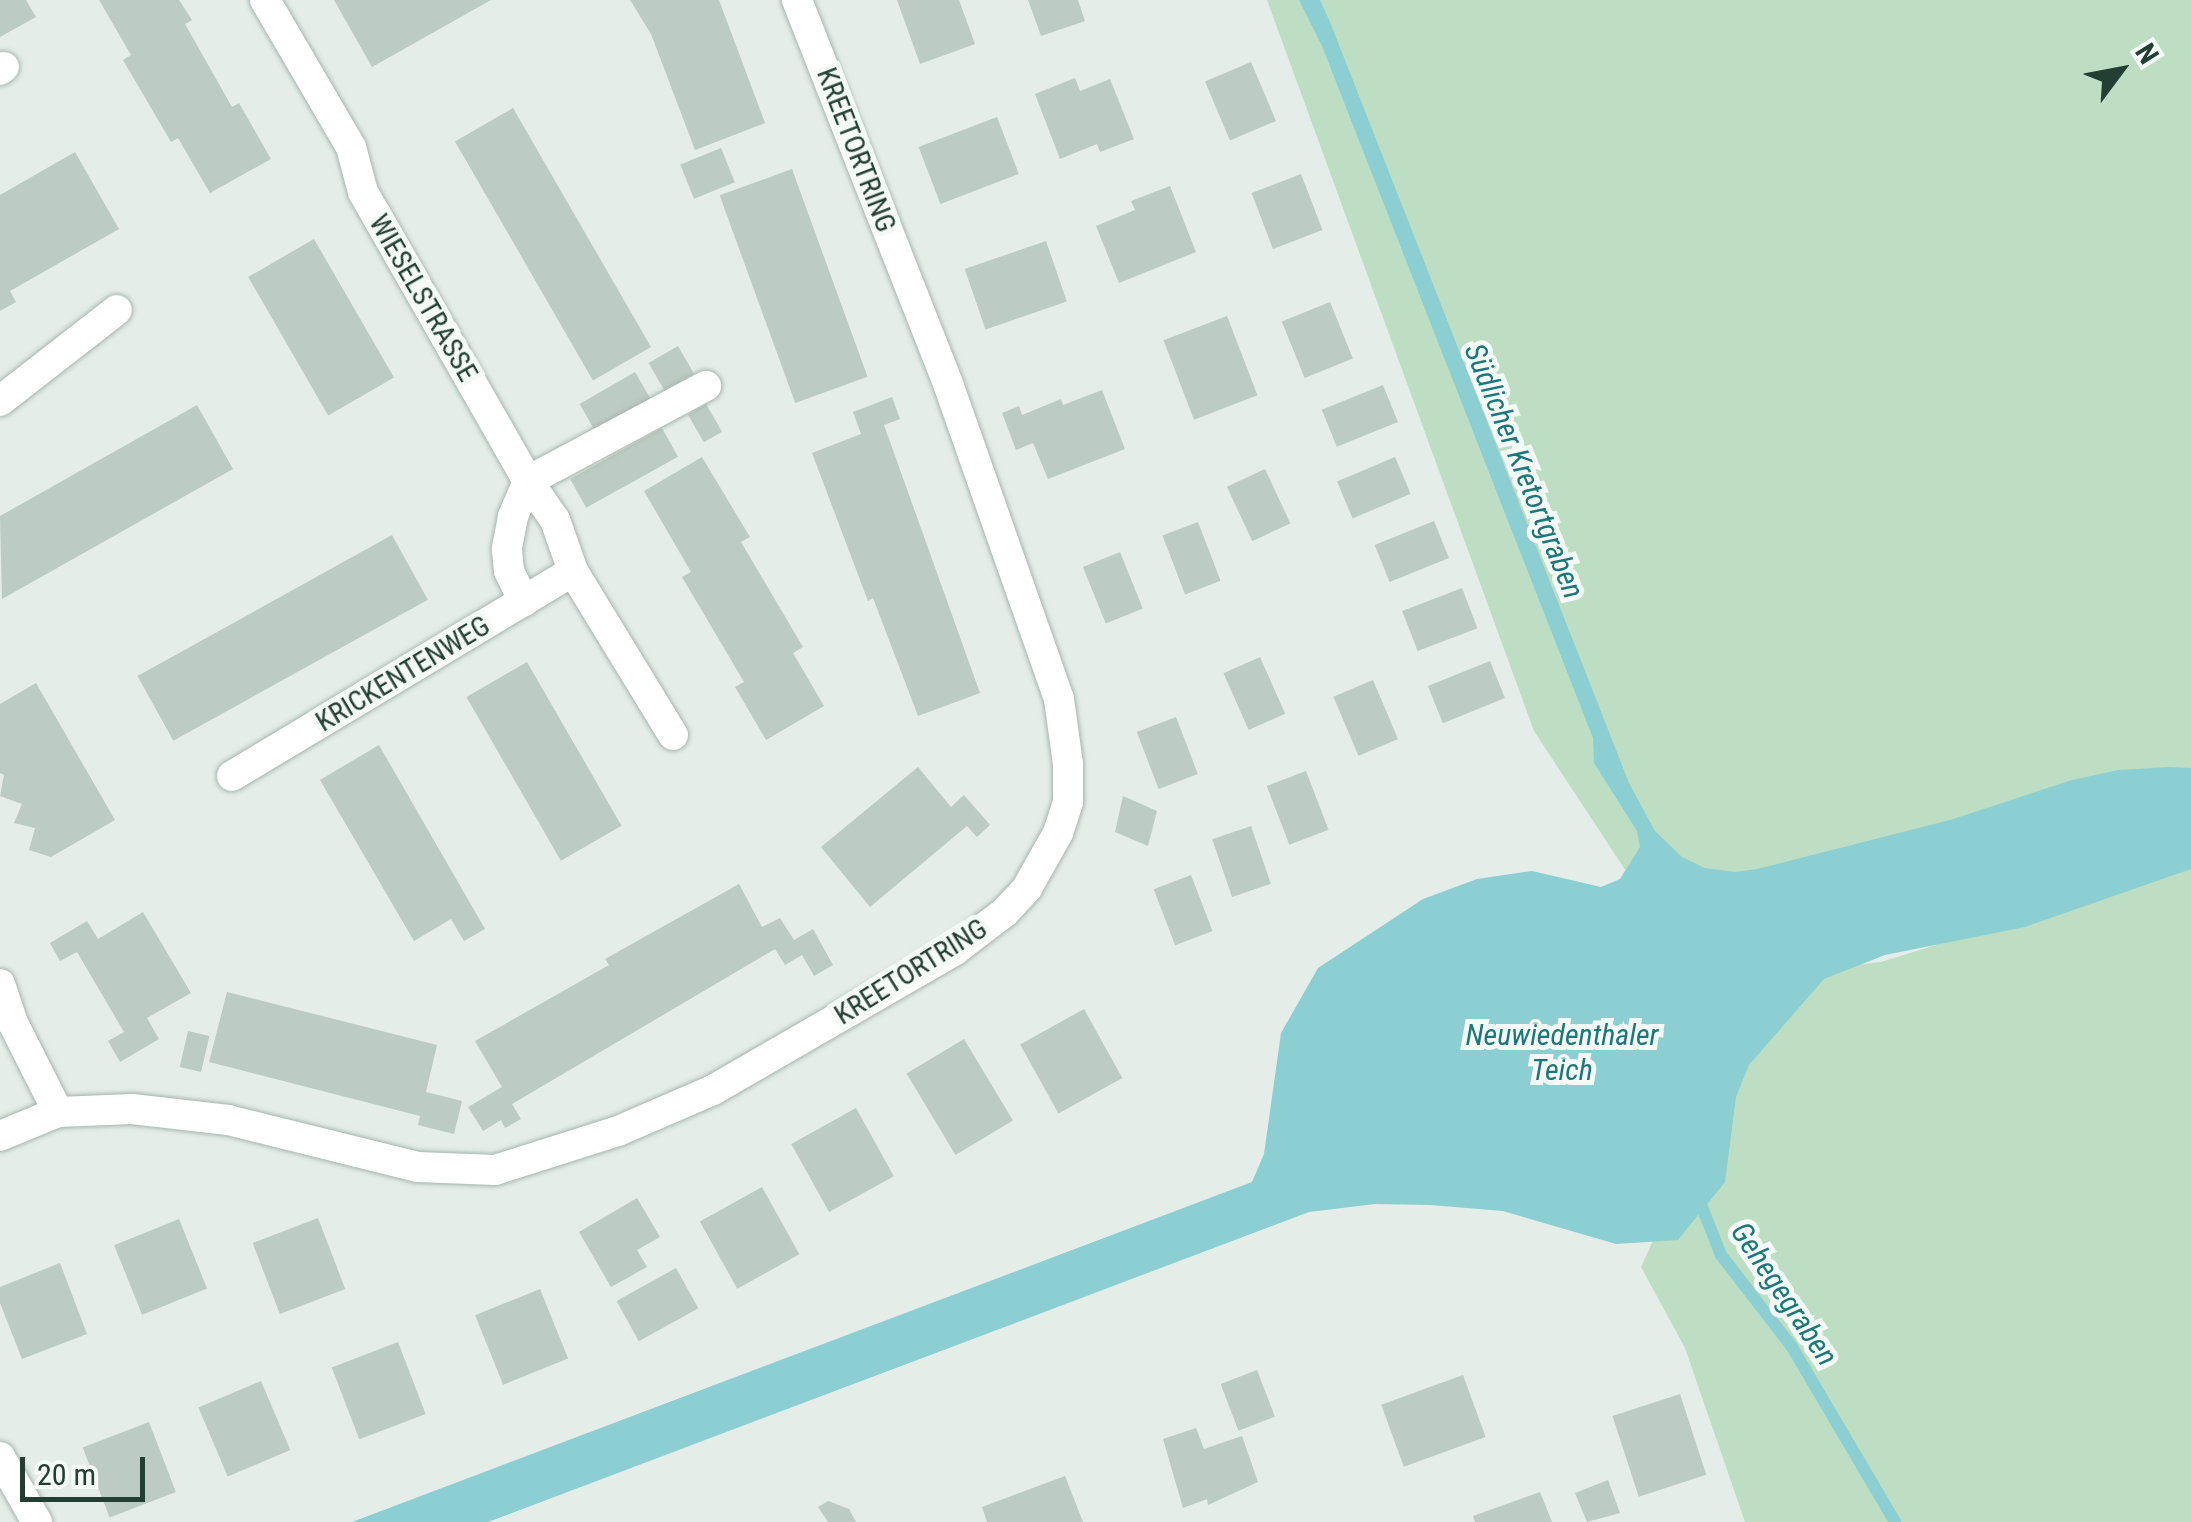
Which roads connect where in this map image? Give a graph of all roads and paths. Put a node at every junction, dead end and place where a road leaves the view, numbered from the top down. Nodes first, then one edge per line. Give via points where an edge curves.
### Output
1 (264, 0) edge
2 (797, 0) edge
3 (116, 310) dead end
4 (706, 386) dead end
5 (0, 401) edge
6 (528, 481) junction
7 (574, 570) junction
8 (524, 602) junction
9 (673, 735) dead end
10 (232, 776) dead end
11 (0, 984) edge
12 (58, 1112) junction
13 (0, 1136) edge
14 (0, 1457) edge
15 (36, 1522) edge

1 - 6 street, WIESELSTRASSE via 351,147 363,192
2 - 12 street, KREETORTRING via 948,386 1059,699 1068,802 1028,888 956,950 713,1090 618,1131 496,1170 418,1168 176,1112
3 - 5 street
4 - 6 street
6 - 7 street, WIESELSTRASSE via 555,520
6 - 8 street via 507,549
7 - 8 street, KRICKENTENWEG
7 - 9 street, WIESELSTRASSE
8 - 10 street, KRICKENTENWEG
11 - 12 street
12 - 13 street, KREETORTRING
14 - 15 street

